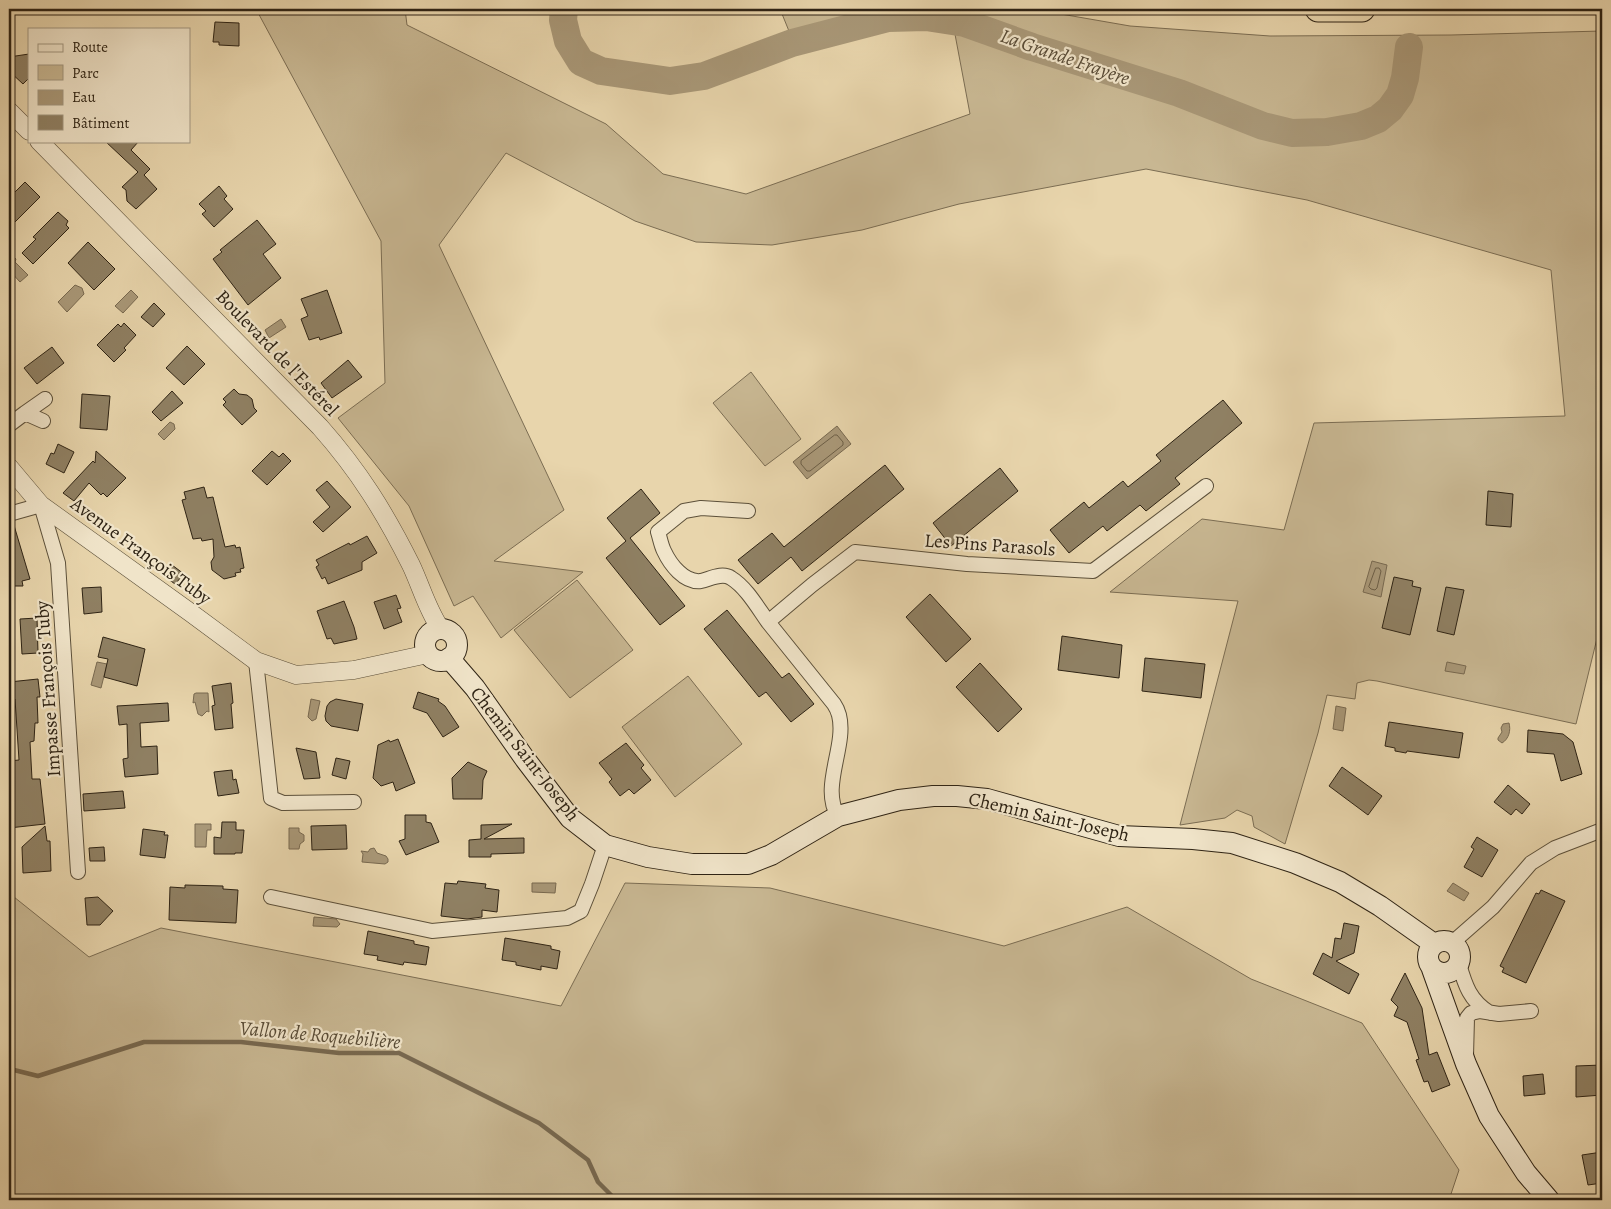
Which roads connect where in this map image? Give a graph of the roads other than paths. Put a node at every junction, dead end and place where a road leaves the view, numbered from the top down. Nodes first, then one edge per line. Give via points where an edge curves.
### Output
1 (1318, 9) edge
2 (1362, 9) edge
3 (9, 111) edge
4 (28, 130) edge
5 (40, 142) edge
6 (44, 399) dead end
7 (25, 413) junction
8 (43, 420) dead end
9 (9, 425) edge
10 (9, 467) edge
11 (1206, 486) dead end
12 (41, 505) junction
13 (748, 511) dead end
14 (9, 514) edge
15 (768, 622) junction
16 (440, 628) junction
17 (428, 654) junction
18 (449, 658) junction
19 (256, 661) junction
20 (354, 802) dead end
21 (838, 816) junction
22 (1602, 830) edge
23 (605, 845) junction
24 (78, 872) dead end
25 (272, 897) dead end
26 (1443, 959) junction
27 (1531, 1011) dead end
28 (1491, 1013) junction
29 (1466, 1064) junction
30 (1549, 1200) edge

1 - 2 highway
3 - 4 street
5 - 16 street, Boulevard de l'Estérel via 343,453 390,524
6 - 7 street
7 - 8 street
7 - 9 street
10 - 12 street, Avenue François Tuby
11 - 15 street, Les Pins Parasols via 1093,571 967,564 855,552
12 - 14 street
12 - 19 street, Avenue François Tuby
12 - 24 street, Impasse François Tuby via 58,563
13 - 15 street via 701,508 684,511 658,532 664,551 679,573 698,581 723,575 731,578 750,596
15 - 21 street via 840,715 832,800
16 - 17 main road via 427,635 424,645
16 - 18 main road via 449,630 457,641 456,651
17 - 18 main road via 440,661
17 - 19 street, Avenue François Tuby via 354,670 296,675
18 - 23 main road, Chemin Saint-Joseph via 475,688 570,818
19 - 20 street via 271,798 283,803
21 - 23 main road, Chemin Saint-Joseph via 771,856 748,864 692,864 648,857
21 - 26 main road, Chemin Saint-Joseph via 907,799 957,796 986,800 1120,836 1232,843 1295,863 1340,882 1380,906
22 - 26 street via 1555,848 1531,863
23 - 25 street via 581,911 566,918 432,931
26 - 28 street via 1483,1009
26 - 29 main road via 1456,1032
27 - 28 street
28 - 29 street via 1480,1011 1471,1013 1467,1018
29 - 30 main road via 1494,1123 1526,1173

